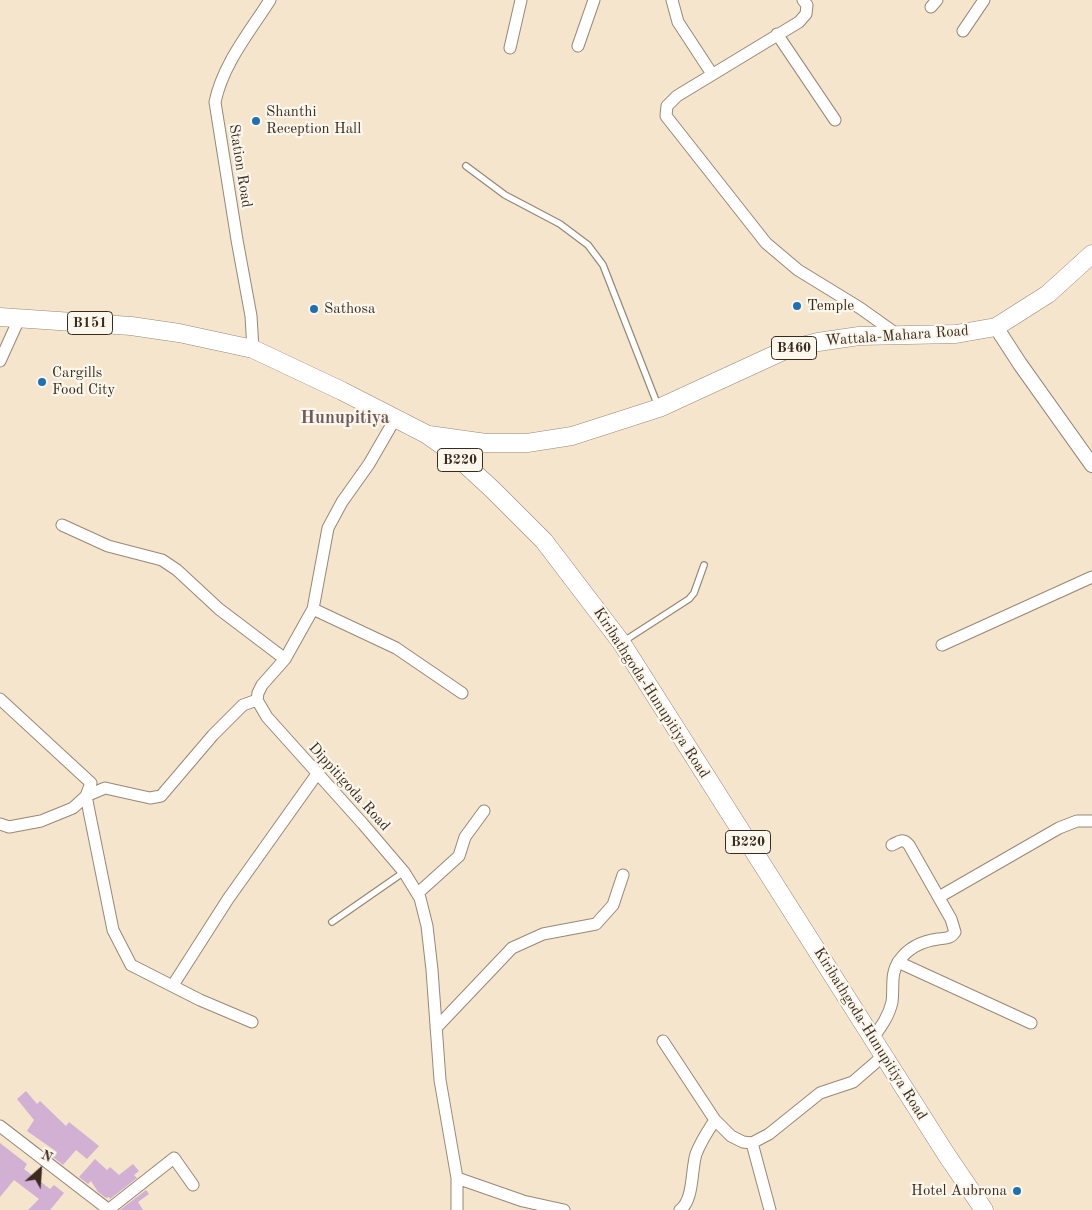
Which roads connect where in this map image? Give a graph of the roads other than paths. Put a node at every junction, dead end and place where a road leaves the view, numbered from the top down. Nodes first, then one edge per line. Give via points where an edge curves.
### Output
1 (270, 0) edge
2 (521, 0) edge
3 (594, 0) edge
4 (672, 0) edge
5 (803, 0) edge
6 (984, 0) edge
7 (963, 31) dead end
8 (777, 34) junction
9 (578, 46) dead end
10 (510, 48) dead end
11 (712, 74) junction
12 (835, 120) dead end
13 (466, 166) dead end
14 (1092, 254) edge
15 (0, 317) edge
16 (19, 319) junction
17 (996, 327) junction
18 (901, 336) junction
19 (253, 350) junction
20 (0, 361) edge
21 (659, 408) junction
22 (395, 419) junction
23 (426, 434) junction
24 (1092, 465) edge
25 (62, 525) dead end
26 (704, 565) dead end
27 (1092, 577) edge
28 (313, 609) junction
29 (621, 642) junction
30 (942, 645) dead end
31 (285, 659) junction
32 (462, 693) dead end
33 (0, 699) edge
34 (257, 700) junction
35 (317, 774) junction
36 (86, 796) junction
37 (484, 811) dead end
38 (1092, 822) edge
39 (0, 824) edge
40 (892, 845) dead end
41 (404, 872) junction
42 (623, 875) dead end
43 (418, 893) junction
44 (938, 897) junction
45 (332, 922) dead end
46 (898, 962) junction
47 (174, 985) junction
48 (252, 1022) dead end
49 (1031, 1023) dead end
50 (436, 1028) junction
51 (872, 1039) junction
52 (663, 1042) dead end
53 (883, 1056) junction
54 (715, 1120) junction
55 (0, 1126) edge
56 (752, 1143) junction
57 (457, 1178) junction
58 (194, 1185) dead end
59 (108, 1210) edge
60 (457, 1210) edge
61 (564, 1210) edge
62 (680, 1210) edge
63 (770, 1210) edge
64 (984, 1210) edge

1 - 19 street, Station Road via 228,64 214,102 251,316
2 - 10 street
3 - 9 street
4 - 11 street via 678,22
5 - 8 street via 807,5 806,14
6 - 7 street
8 - 11 street
8 - 12 street
11 - 18 street via 677,96 667,106 666,116 766,244 798,270
13 - 21 lane via 505,195 560,224 588,245 603,265
14 - 17 main road, Wattala-Mahara Road / B460 via 1048,294
15 - 16 main road, Kiribathgoda-Hunupitiya Road / B151
16 - 19 main road, Kiribathgoda-Hunupitiya Road / B151 via 131,326
16 - 20 street
17 - 18 main road, Wattala-Mahara Road / B460 via 956,334
17 - 24 street
18 - 21 main road, Wattala-Mahara Road / B460 via 859,336 783,351
19 - 22 main road, Kiribathgoda-Hunupitiya Road / B151
21 - 23 main road, Wattala-Mahara Road / B460 via 572,436 527,443 486,443
22 - 23 main road, Kiribathgoda-Hunupitiya Road / B151
22 - 28 street via 328,528
23 - 29 main road, Kiribathgoda-Hunupitiya Road / B220 via 460,459 544,542
25 - 31 street via 108,546 162,560
26 - 29 lane via 689,599
27 - 30 street
28 - 31 street
28 - 32 street via 396,648
29 - 51 main road, Kiribathgoda-Hunupitiya Road / B220
31 - 34 street via 262,685
33 - 36 street via 91,783
34 - 35 street, Dippitigoda Road via 267,717
34 - 36 street via 243,705 161,796 150,798 105,788
35 - 41 street, Dippitigoda Road
35 - 47 street via 228,898
36 - 39 street via 73,808 41,821 10,827
36 - 47 street via 113,930 131,965
37 - 43 street via 465,837 458,856
38 - 44 street via 1077,821 1059,828
40 - 44 street via 906,841
41 - 43 street, Dippitigoda Road
41 - 45 lane
42 - 50 street via 613,905 596,924 543,934 512,948
43 - 50 street, Dippitigoda Road via 427,926
44 - 46 street via 955,932 948,938 920,944
46 - 49 street
46 - 51 street via 892,974 889,1012
47 - 48 street
50 - 57 street, Dippitigoda Road via 440,1080
51 - 53 main road, Kiribathgoda-Hunupitiya Road / B220
52 - 54 street
53 - 56 street via 853,1082 820,1093 769,1134
53 - 64 main road, Kiribathgoda-Hunupitiya Road / B220
54 - 56 street via 731,1136
54 - 62 street via 696,1155 687,1202
55 - 59 street
56 - 63 street
57 - 60 street, Dippitigoda Road
57 - 61 street
58 - 59 street via 174,1158

